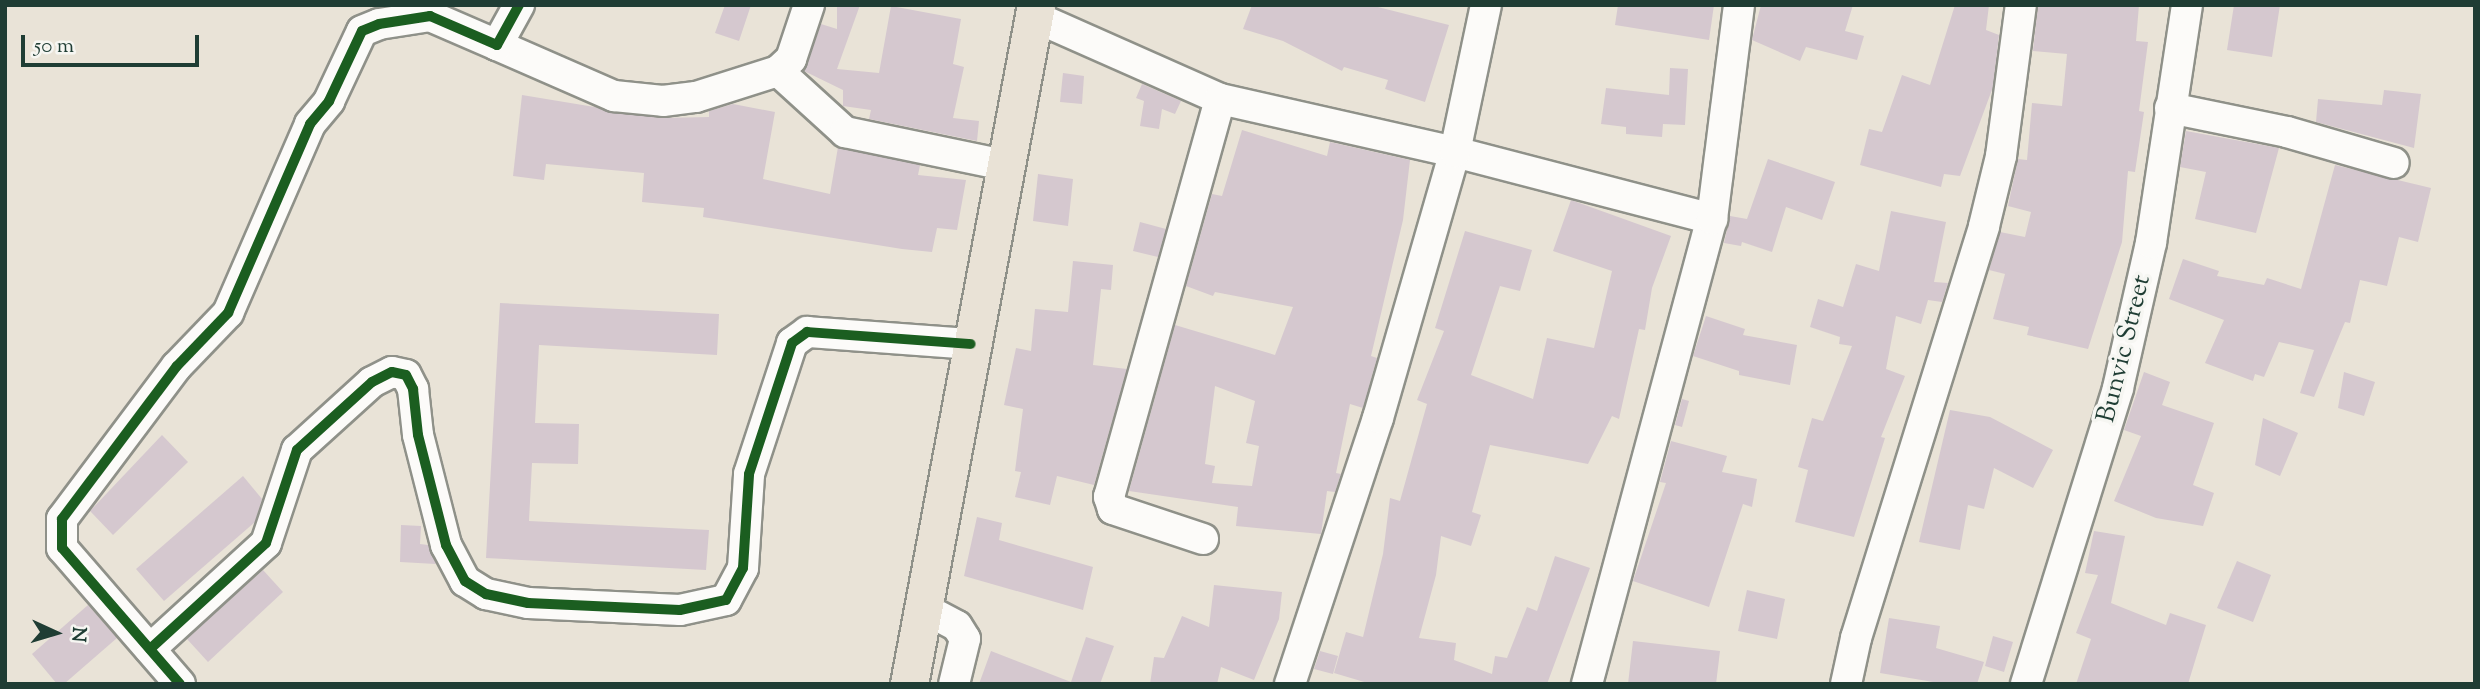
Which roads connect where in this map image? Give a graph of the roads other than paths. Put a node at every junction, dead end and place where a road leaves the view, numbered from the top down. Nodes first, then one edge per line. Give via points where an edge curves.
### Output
1 (519, 5) edge
2 (809, 5) edge
3 (1486, 5) edge
4 (1739, 5) edge
5 (2021, 5) edge
6 (2187, 5) edge
7 (1035, 11) edge
8 (497, 45) junction
9 (778, 71) junction
10 (1220, 99) junction
11 (2170, 108) junction
12 (1455, 152) junction
13 (2394, 163) dead end
14 (1005, 164) junction
15 (1712, 219) junction
16 (971, 344) junction
17 (1203, 539) dead end
18 (923, 608) junction
19 (150, 649) junction
20 (180, 684) edge
21 (909, 684) edge
22 (954, 684) edge
23 (1290, 684) edge
24 (1587, 684) edge
25 (1846, 684) edge
26 (2026, 684) edge

1 - 8 street
2 - 9 street via 794,51
3 - 12 street
4 - 15 street
5 - 25 street via 2001,156 1984,226 1856,638
6 - 11 street, Bunvic Street
7 - 10 street
7 - 14 main road
8 - 9 street via 614,96 638,100 696,97
8 - 19 street via 430,16 362,31 329,101 310,124 228,313 177,366 62,519 62,548
9 - 14 street via 845,132
10 - 12 street
10 - 17 street via 1109,497 1113,509
11 - 13 street via 2287,132
11 - 26 street, Bunvic Street via 2151,243 2118,388
12 - 15 street
12 - 23 street via 1378,418
14 - 16 main road
15 - 24 street
16 - 18 main road
16 - 19 street via 807,332 792,343 749,474 743,568 726,600 680,610 528,603 486,594 465,581 446,545 418,435 413,388 406,375 391,372 372,382 297,450 266,543
18 - 21 main road
18 - 22 street via 957,626 965,639
19 - 20 street

